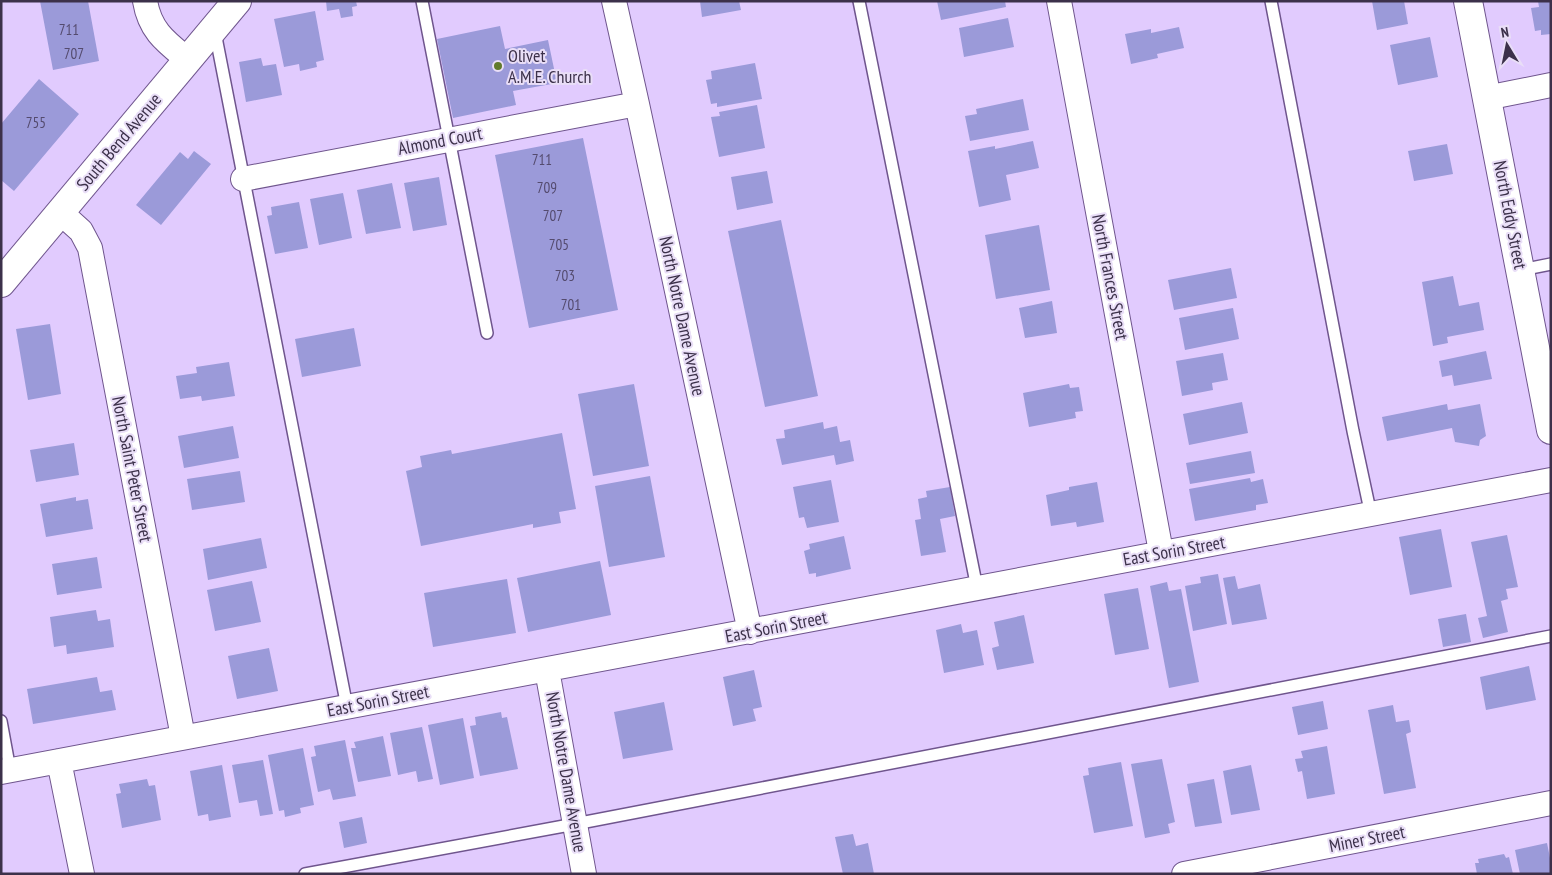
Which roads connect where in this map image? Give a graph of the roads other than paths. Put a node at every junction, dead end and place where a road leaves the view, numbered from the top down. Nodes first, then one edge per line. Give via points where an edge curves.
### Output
1 (145, 1) edge
2 (237, 1) edge
3 (422, 1) edge
4 (614, 1) edge
5 (858, 1) edge
6 (1059, 1) edge
7 (1271, 1) edge
8 (1468, 1) edge
9 (214, 28) junction
10 (188, 60) junction
11 (1551, 85) edge
12 (1486, 98) junction
13 (637, 104) junction
14 (448, 140) junction
15 (243, 179) junction
16 (60, 212) junction
17 (1551, 264) edge
18 (1520, 270) junction
19 (1, 283) edge
20 (487, 333) dead end
21 (1551, 430) edge
22 (1551, 480) edge
23 (1371, 515) junction
24 (1161, 552) junction
25 (977, 588) junction
26 (750, 632) junction
27 (1551, 636) edge
28 (547, 670) junction
29 (347, 708) junction
30 (1, 721) edge
31 (183, 737) junction
32 (59, 761) junction
33 (6, 771) edge
34 (1551, 803) edge
35 (575, 824) junction
36 (82, 874) edge
37 (305, 874) edge
38 (584, 874) edge
39 (1184, 874) edge

1 - 10 street via 152,26
2 - 9 main road, South Bend Avenue
3 - 14 lane
4 - 13 street, North Notre Dame Avenue
5 - 25 lane
6 - 24 street, North Frances Street
7 - 23 lane
8 - 12 main road, North Eddy Street
9 - 10 main road, South Bend Avenue
9 - 15 lane
10 - 16 main road, South Bend Avenue
11 - 12 street
12 - 18 main road, North Eddy Street
13 - 14 street, Almond Court
13 - 26 street, North Notre Dame Avenue
14 - 15 street, Almond Court
14 - 20 lane
15 - 29 lane
16 - 19 main road, South Bend Avenue
16 - 31 street, North Saint Peter Street via 81,231 90,248
17 - 18 lane
18 - 21 main road, North Eddy Street
22 - 23 street, East Sorin Street
23 - 24 street, East Sorin Street
24 - 25 street, East Sorin Street
25 - 26 street, East Sorin Street
26 - 28 street, East Sorin Street
27 - 35 lane
28 - 29 street, East Sorin Street
28 - 35 street, North Notre Dame Avenue
29 - 31 street, East Sorin Street
30 - 33 lane
31 - 32 street, East Sorin Street
32 - 33 street, East Sorin Street
32 - 36 street
34 - 39 street, Miner Street
35 - 37 lane
35 - 38 street, North Notre Dame Avenue

